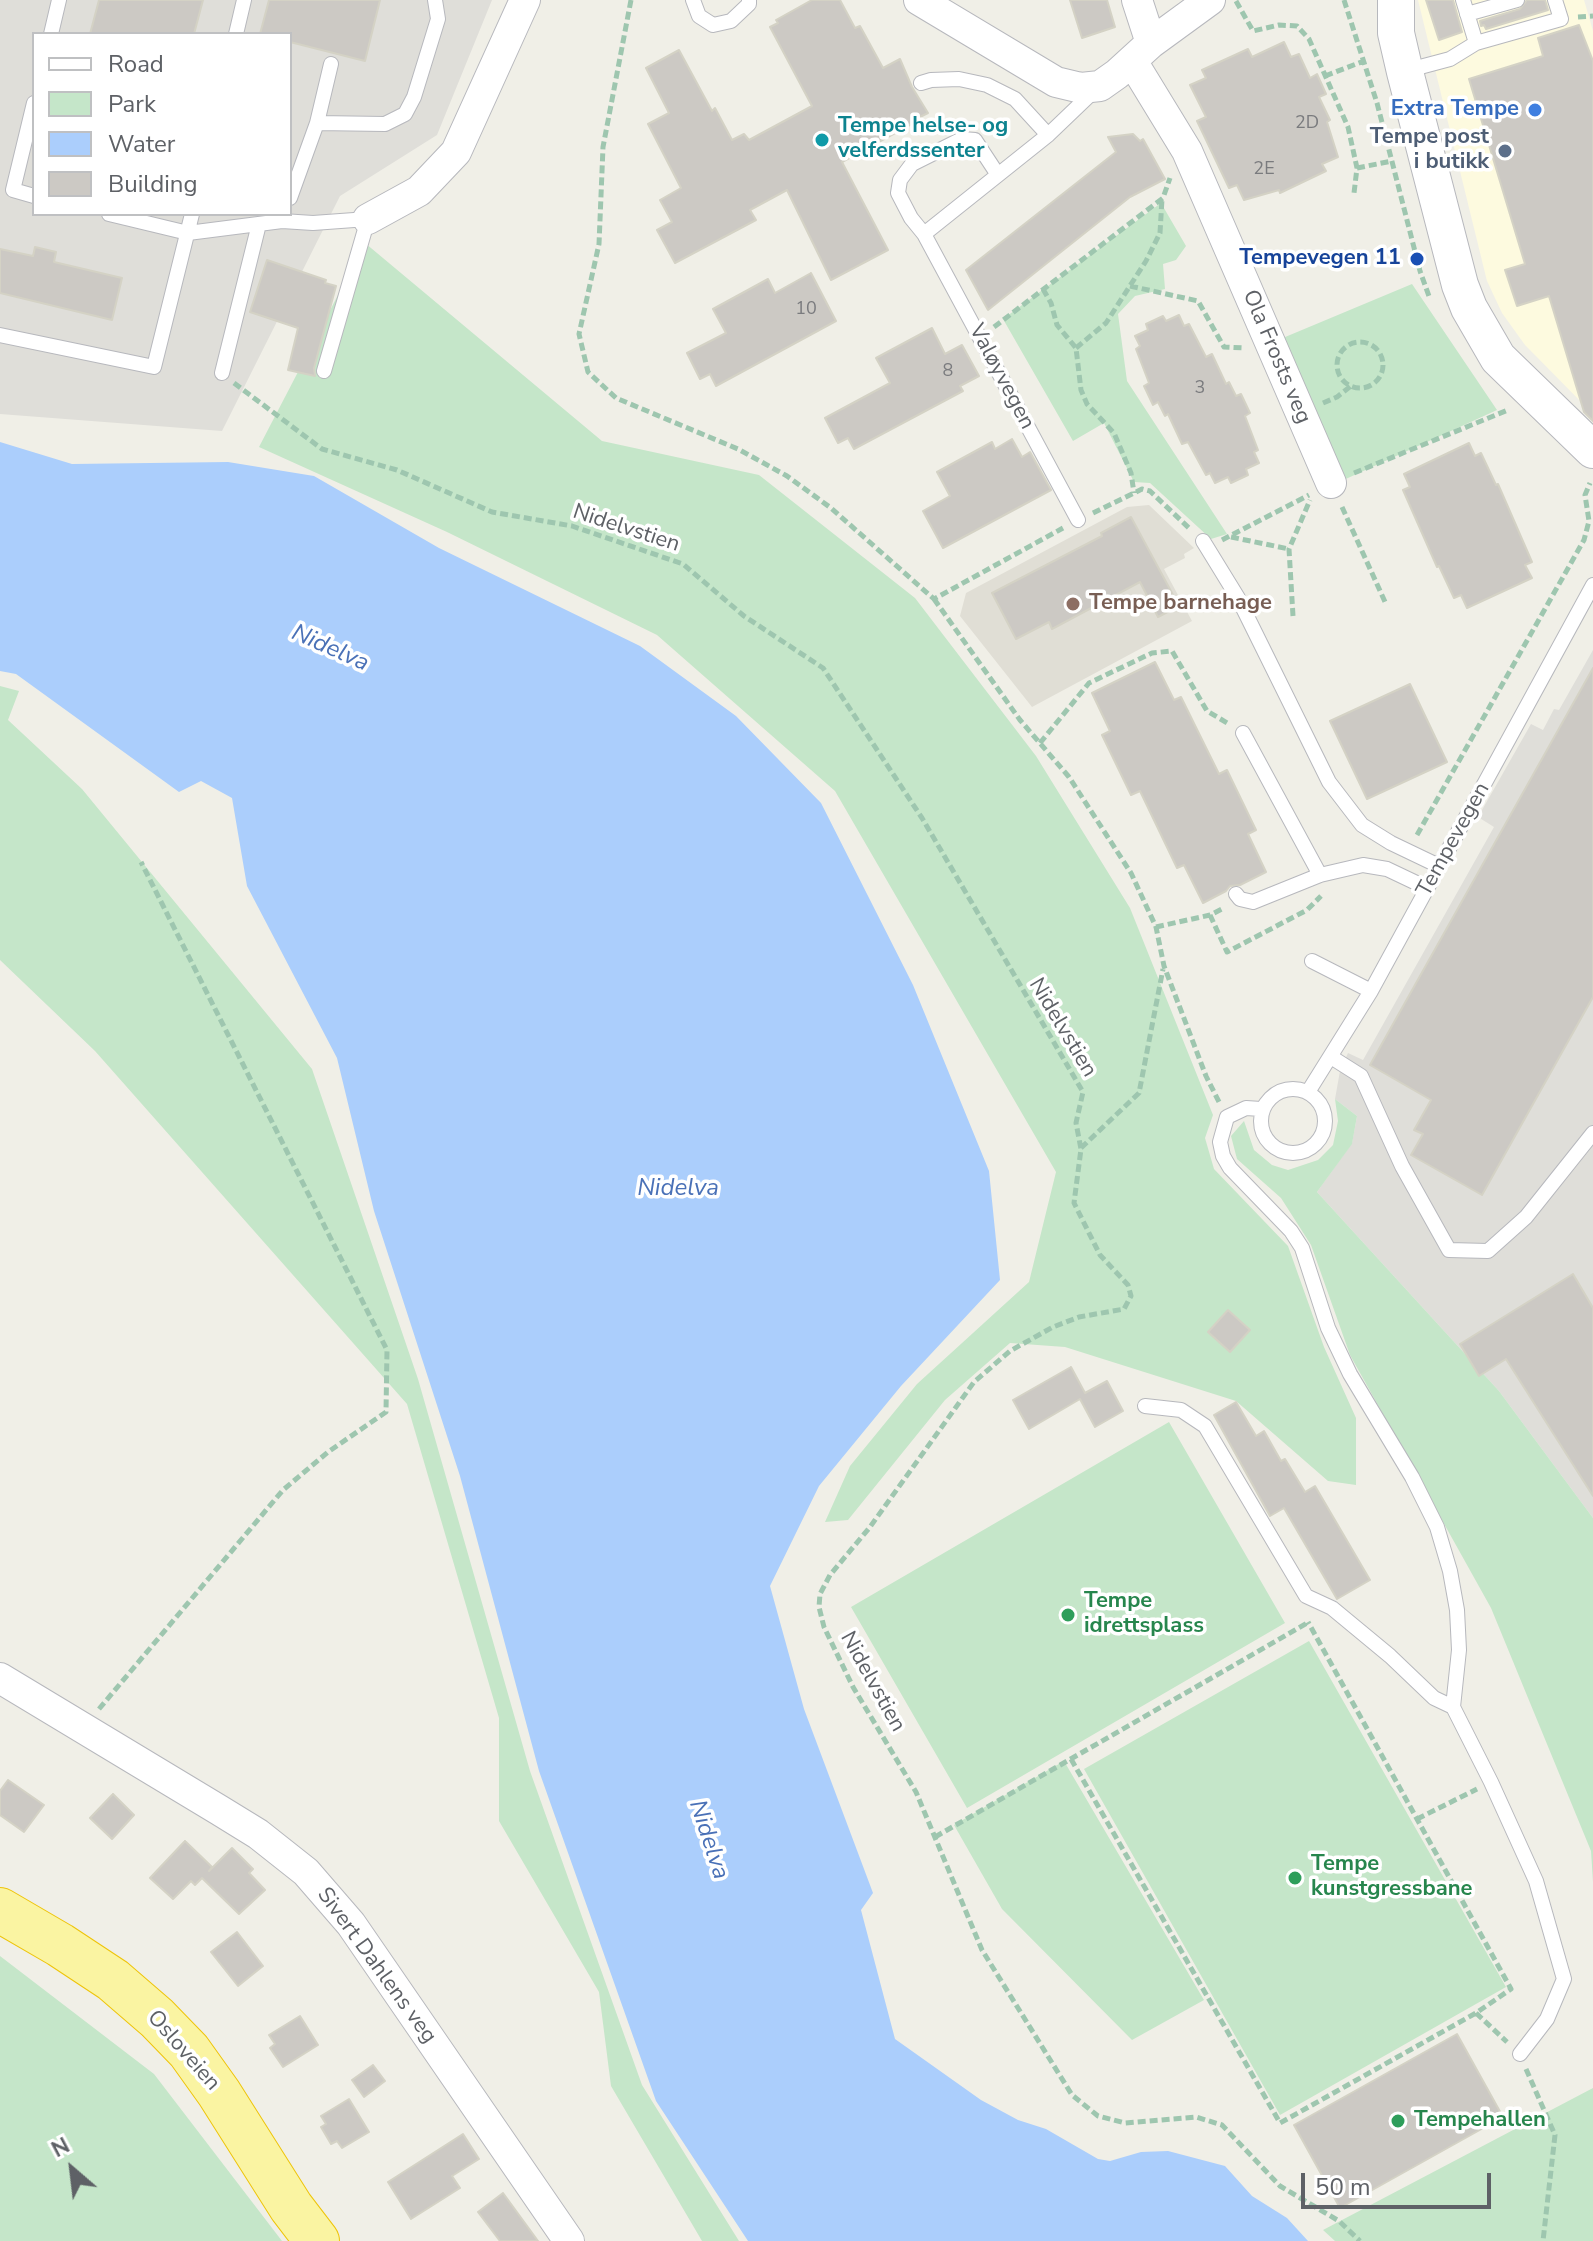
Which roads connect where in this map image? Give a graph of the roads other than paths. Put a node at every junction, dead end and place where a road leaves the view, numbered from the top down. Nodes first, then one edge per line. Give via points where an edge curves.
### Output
1 (59, 0) edge
2 (244, 0) edge
3 (435, 0) edge
4 (525, 0) edge
5 (693, 0) edge
6 (749, 0) edge
7 (919, 0) edge
8 (1137, 0) edge
9 (1210, 0) edge
10 (1373, 0) edge
11 (1517, 0) edge
12 (1555, 0) edge
13 (1465, 7) edge
14 (1396, 17) edge
15 (51, 32) edge
16 (236, 32) edge
17 (1476, 43) junction
18 (1142, 52) junction
19 (331, 64) dead end
20 (1405, 72) junction
21 (921, 83) dead end
22 (1100, 86) junction
23 (32, 111) edge
24 (317, 123) junction
25 (1048, 135) junction
26 (998, 175) junction
27 (292, 192) edge
28 (32, 195) edge
29 (117, 216) edge
30 (192, 216) edge
31 (283, 217) edge
32 (368, 219) junction
33 (259, 224) junction
34 (188, 233) junction
35 (924, 234) junction
36 (0, 335) edge
37 (324, 371) dead end
38 (222, 373) road end
39 (1591, 466) edge
40 (1323, 488) road end
41 (1078, 520) road end
42 (1203, 541) road end
43 (1593, 585) edge
44 (1243, 733) road end
45 (1439, 866) junction
46 (1320, 875) junction
47 (1427, 888) junction
48 (1238, 896) road end
49 (1312, 961) dead end
50 (1371, 991) junction
51 (1331, 1057) junction
52 (1308, 1092) junction
53 (1261, 1109) junction
54 (1593, 1133) edge
55 (1145, 1406) dead end
56 (0, 1678) edge
57 (1453, 1707) junction
58 (0, 1910) edge
59 (1520, 2054) road end
60 (317, 2241) edge
61 (569, 2241) edge

1 - 15 lane
2 - 16 lane
3 - 24 lane via 438,19 405,114 385,124
4 - 32 street via 456,152 419,191
5 - 6 lane via 699,16 713,25 731,21
7 - 22 street via 1056,82
8 - 18 street, Ola Frosts veg
9 - 18 street
10 - 14 street
11 - 13 lane
12 - 17 lane via 1561,19
13 - 17 lane
14 - 20 street
17 - 20 lane via 1450,59
18 - 22 street
18 - 40 street, Ola Frosts veg via 1274,351
19 - 24 lane
20 - 39 street via 1469,308 1498,358
21 - 25 lane via 959,79 987,85 1015,99
22 - 25 lane
23 - 28 lane via 13,190
24 - 27 lane
25 - 26 lane
26 - 35 lane
26 - 35 lane, Valøyvegen via 975,140 962,139 912,164 898,193
29 - 34 lane
30 - 34 lane
31 - 32 lane via 313,223
31 - 33 lane
32 - 37 lane
33 - 34 lane
33 - 38 lane
34 - 36 lane via 154,367
35 - 41 lane, Valøyvegen
42 - 45 lane via 1238,598 1329,782 1362,825
43 - 45 lane, Tempevegen
44 - 46 lane
45 - 47 lane, Tempevegen
46 - 47 lane via 1363,865 1387,869
46 - 48 lane via 1253,902
47 - 50 lane, Tempevegen
49 - 50 lane
50 - 51 lane, Tempevegen
51 - 52 lane, Tempevegen
51 - 54 lane via 1361,1076 1402,1166 1449,1250 1488,1251 1526,1217
52 - 53 lane via 1289,1088
52 - 53 lane via 1321,1104 1326,1121 1321,1138 1307,1150 1290,1153 1273,1147 1262,1132
53 - 57 lane via 1246,1108 1227,1117 1220,1142 1223,1156 1302,1248 1328,1328 1437,1527 1457,1610
55 - 57 lane via 1181,1410 1205,1426 1306,1596 1332,1608 1434,1698
56 - 61 street, Sivert Dahlens veg via 258,1834 306,1872 351,1924
57 - 59 lane via 1536,1881 1564,1979 1547,2019
58 - 60 highway, Osloveien via 113,1980 189,2051

